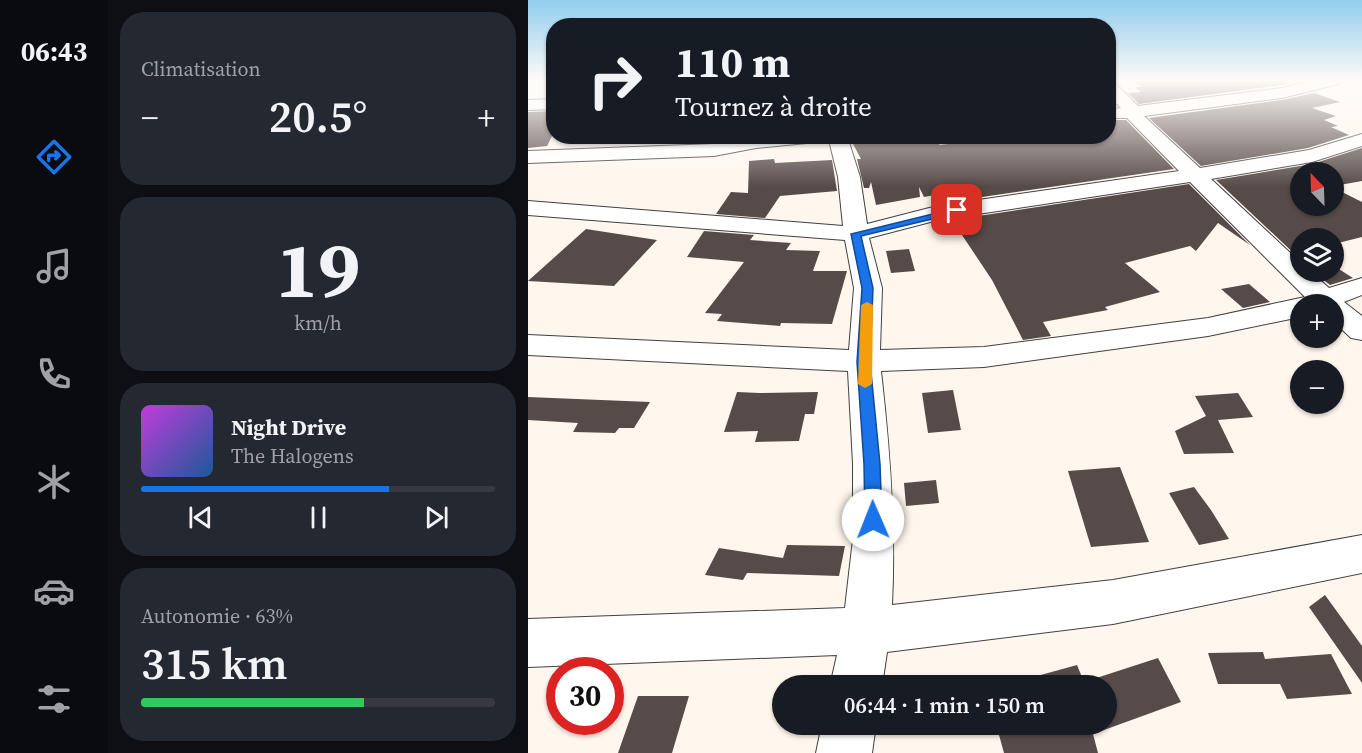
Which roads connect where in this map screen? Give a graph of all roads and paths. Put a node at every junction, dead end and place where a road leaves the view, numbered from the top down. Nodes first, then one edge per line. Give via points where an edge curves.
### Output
1 (1135, 116) edge
2 (1362, 140) edge
3 (746, 144) edge
4 (839, 144) edge
5 (528, 157) edge
6 (1194, 175) junction
7 (528, 208) edge
8 (856, 234) junction
9 (1362, 286) edge
10 (1309, 294) edge
11 (1344, 294) edge
12 (1290, 311) edge
13 (1344, 320) edge
14 (1362, 332) edge
15 (528, 345) edge
16 (864, 362) junction
17 (1362, 554) edge
18 (867, 631) junction
19 (528, 643) edge
20 (858, 675) edge
21 (847, 735) edge
22 (844, 753) edge

1 - 6 street
2 - 6 street via 1312,156
3 - 5 street via 714,150
4 - 8 street via 849,177
6 - 8 street via 937,213
6 - 10 street
7 - 8 street
8 - 16 street via 868,288
9 - 11 street
12 - 16 street via 1208,327 995,356
13 - 14 street
15 - 16 street
16 - 18 street via 874,539
17 - 18 street via 1113,602
18 - 19 street
18 - 20 street
21 - 22 street

